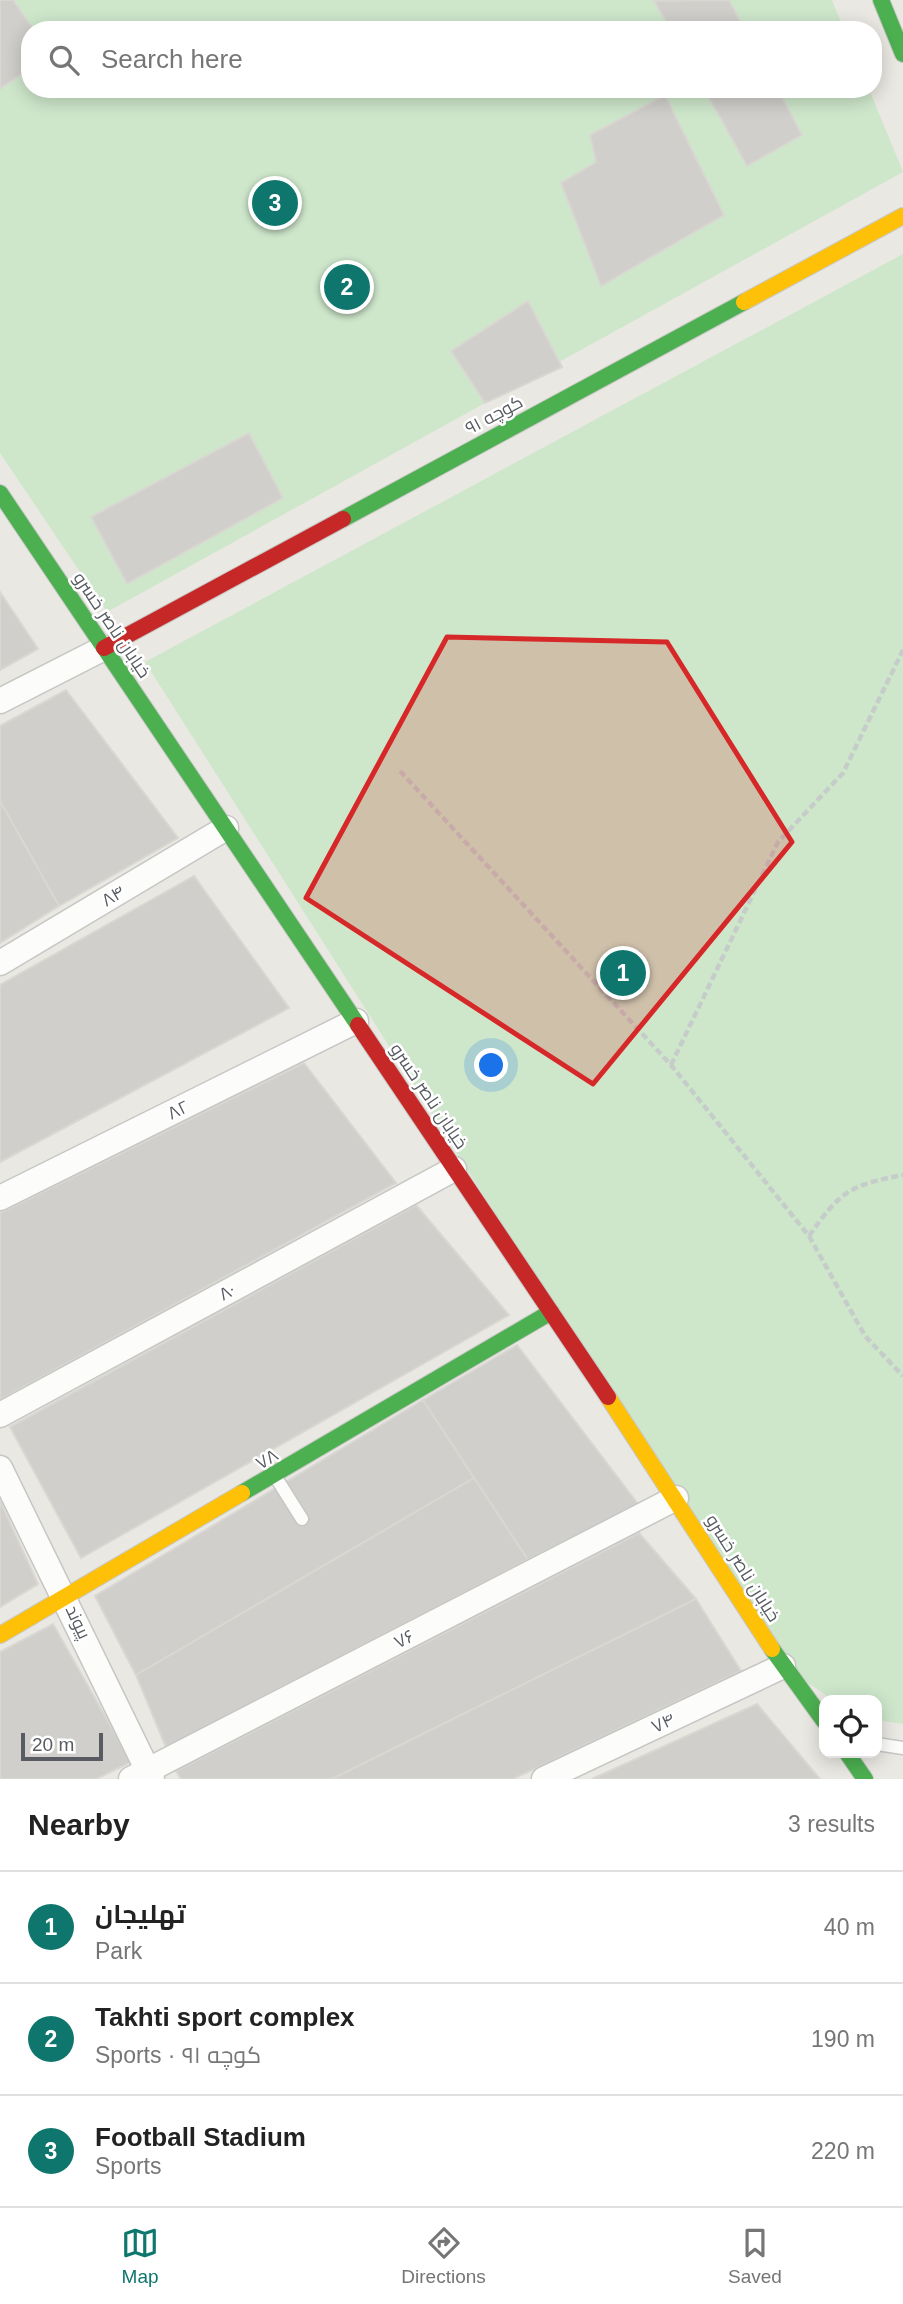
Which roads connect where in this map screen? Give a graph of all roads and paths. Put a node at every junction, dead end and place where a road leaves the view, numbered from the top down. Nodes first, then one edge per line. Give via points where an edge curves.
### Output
1 (881, 0) edge
2 (903, 54) edge
3 (903, 216) edge
4 (0, 493) edge
5 (104, 648) junction
6 (903, 650) edge
7 (0, 701) edge
8 (400, 771) dead end
9 (226, 828) junction
10 (0, 963) edge
11 (356, 1021) junction
12 (671, 1065) junction
13 (454, 1168) junction
14 (903, 1175) edge
15 (0, 1198) edge
16 (809, 1236) junction
17 (551, 1312) junction
18 (903, 1376) edge
19 (0, 1415) edge
20 (0, 1468) edge
21 (275, 1476) junction
22 (676, 1498) junction
23 (302, 1519) dead end
24 (67, 1599) junction
25 (0, 1635) edge
26 (783, 1666) junction
27 (819, 1714) edge
28 (882, 1745) edge
29 (903, 1748) edge
30 (851, 1758) edge
31 (144, 1776) edge
32 (544, 1779) edge
33 (865, 1779) edge

1 - 2 main road
3 - 5 main road, کوچه ۹۱
4 - 5 main road, خیابان ناصر خسرو
5 - 7 street
5 - 9 main road, خیابان ناصر خسرو
6 - 12 path via 843,773 778,842
8 - 12 path
9 - 10 street, ۸۴
9 - 11 main road, خیابان ناصر خسرو
11 - 13 main road, خیابان ناصر خسرو
11 - 15 street, ۸۲
12 - 16 path
13 - 17 main road, خیابان ناصر خسرو
13 - 19 street, ۸۰
14 - 16 path via 869,1181 835,1200
16 - 18 path via 865,1336
17 - 21 main road, ۷۸
17 - 22 main road, خیابان ناصر خسرو
20 - 24 street, پیوند
21 - 23 lane
21 - 24 main road, ۷۸
22 - 26 main road, خیابان ناصر خسرو
22 - 31 street, ۷۶
24 - 25 main road, ۷۸
24 - 31 street, پیوند
26 - 27 main road, خیابان ناصر خسرو
26 - 32 street, ۷۴
28 - 29 lane
30 - 33 main road

